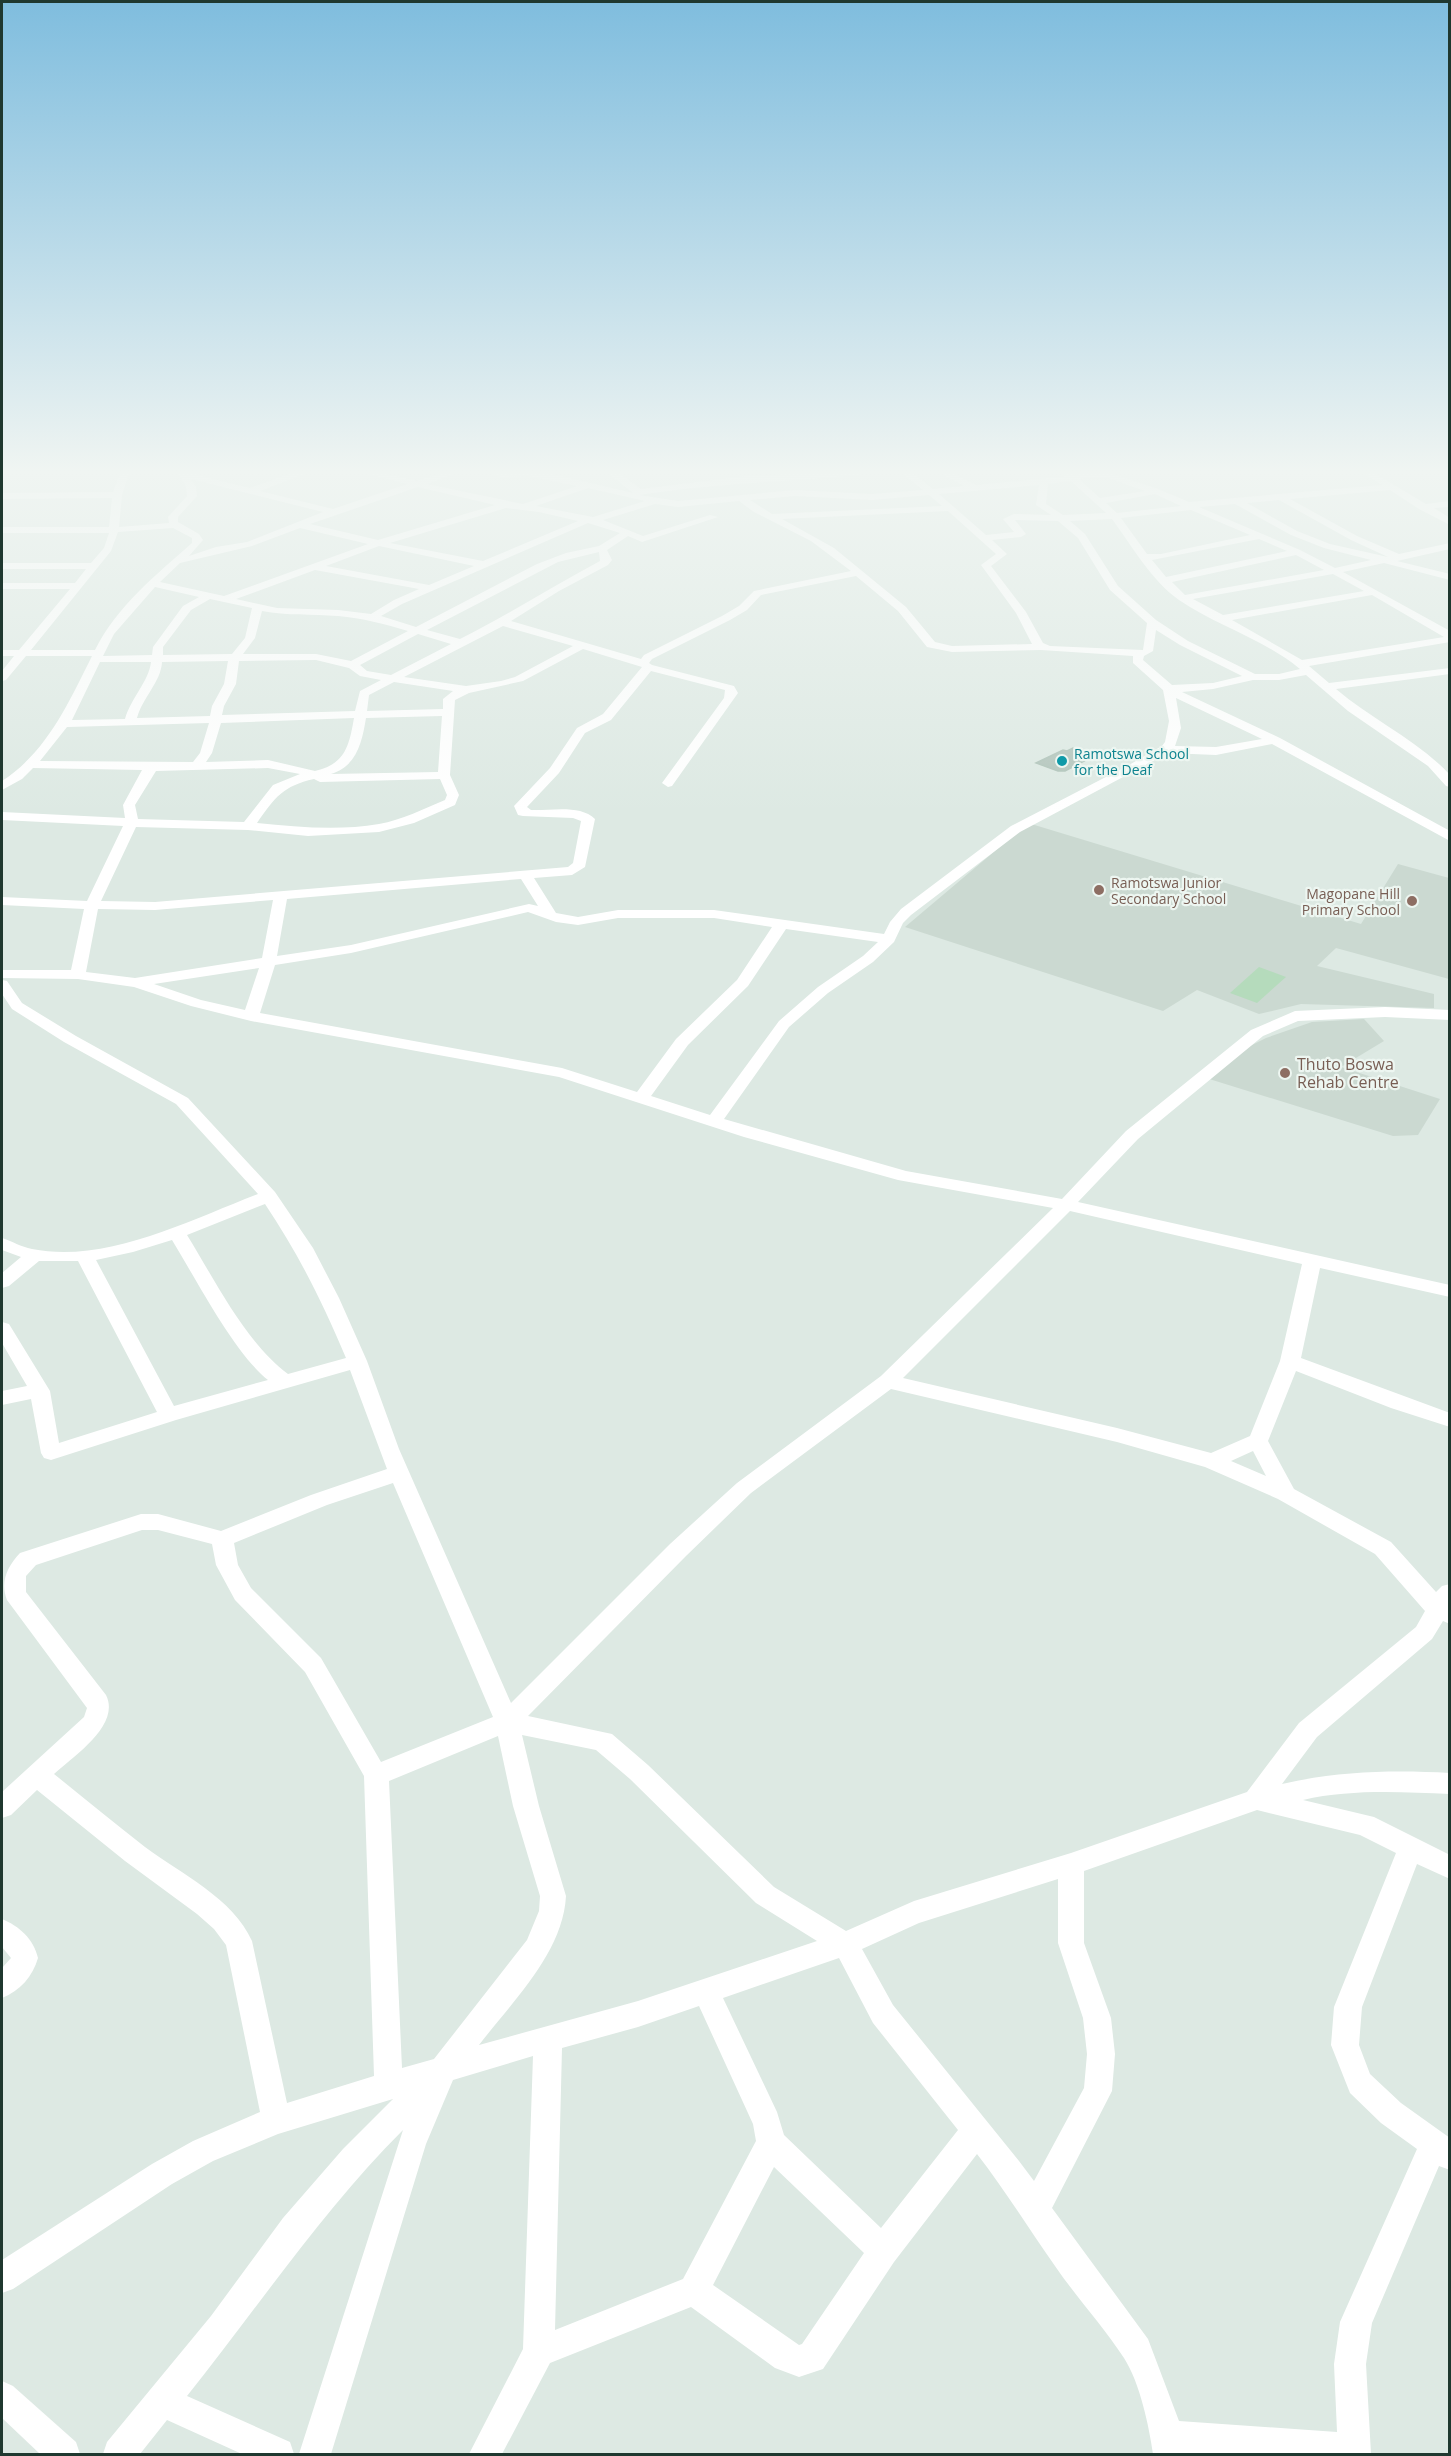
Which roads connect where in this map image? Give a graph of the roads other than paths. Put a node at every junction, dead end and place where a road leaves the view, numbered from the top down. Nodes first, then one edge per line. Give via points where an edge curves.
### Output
1 (153, 583) edge
2 (78, 584) edge
3 (156, 584) edge
4 (266, 584) edge
5 (404, 584) edge
6 (439, 584) edge
7 (507, 584) edge
8 (536, 584) edge
9 (565, 584) edge
10 (804, 584) edge
11 (870, 584) edge
12 (999, 584) edge
13 (1111, 584) edge
14 (1167, 584) edge
15 (1261, 584) edge
16 (1358, 584) edge
17 (1254, 585) junction
18 (2, 586) edge
19 (76, 586) junction
20 (429, 588) junction
21 (555, 589) junction
22 (1374, 592) junction
23 (208, 596) junction
24 (1183, 598) junction
25 (223, 600) junction
26 (1295, 606) junction
27 (258, 608) junction
28 (375, 618) junction
29 (1222, 618) junction
30 (502, 622) junction
31 (1152, 622) junction
32 (417, 630) junction
33 (1449, 636) edge
34 (461, 643) junction
35 (581, 646) junction
36 (1041, 647) junction
37 (21, 652) junction
38 (2, 653) edge
39 (1139, 654) junction
40 (99, 656) junction
41 (234, 659) junction
42 (158, 660) junction
43 (353, 665) junction
44 (646, 665) junction
45 (1304, 668) junction
46 (1449, 671) edge
47 (364, 674) junction
48 (1253, 677) junction
49 (2, 678) edge
50 (394, 679) junction
51 (1324, 687) junction
52 (463, 689) junction
53 (1169, 689) junction
54 (364, 693) junction
55 (447, 712) junction
56 (359, 714) junction
57 (214, 720) junction
58 (130, 723) junction
59 (63, 724) junction
60 (1274, 741) junction
61 (1166, 749) junction
62 (30, 764) junction
63 (197, 765) junction
64 (153, 767) junction
65 (444, 775) junction
66 (307, 776) junction
67 (668, 783) dead end
68 (1449, 783) edge
69 (2, 786) edge
70 (2, 816) edge
71 (132, 822) junction
72 (248, 826) junction
73 (1449, 837) edge
74 (525, 875) junction
75 (281, 894) junction
76 (2, 901) edge
77 (92, 906) junction
78 (550, 914) junction
79 (782, 923) junction
80 (889, 939) junction
81 (269, 961) junction
82 (2, 974) edge
83 (78, 975) junction
84 (136, 983) junction
85 (2, 984) edge
86 (1449, 1015) edge
87 (251, 1016) junction
88 (641, 1098) junction
89 (714, 1121) junction
90 (269, 1196) junction
91 (1066, 1206) junction
92 (176, 1232) junction
93 (2, 1244) edge
94 (35, 1255) junction
95 (85, 1257) junction
96 (1312, 1261) junction
97 (2, 1282) edge
98 (1449, 1291) edge
99 (2, 1328) edge
100 (357, 1361) junction
101 (1290, 1362) junction
102 (888, 1381) junction
103 (286, 1383) junction
104 (40, 1391) junction
105 (2, 1398) edge
106 (169, 1415) junction
107 (1449, 1420) edge
108 (1258, 1441) junction
109 (1212, 1461) junction
110 (400, 1473) junction
111 (1286, 1494) junction
112 (222, 1539) junction
113 (1445, 1605) edge
114 (507, 1722) junction
115 (37, 1775) junction
116 (376, 1775) junction
117 (1449, 1784) edge
118 (1256, 1800) junction
119 (2, 1807) edge
120 (1411, 1847) junction
121 (1071, 1864) junction
122 (1449, 1868) edge
123 (2, 1932) edge
124 (844, 1944) junction
125 (2, 1985) edge
126 (705, 1990) junction
127 (548, 2038) junction
128 (443, 2070) junction
129 (389, 2087) junction
130 (276, 2120) junction
131 (976, 2131) junction
132 (771, 2143) junction
133 (1441, 2151) edge
134 (1035, 2210) junction
135 (883, 2251) junction
136 (2, 2278) edge
137 (694, 2290) junction
138 (539, 2352) junction
139 (2, 2397) edge
140 (162, 2401) junction
141 (1168, 2446) edge
142 (1355, 2452) edge
143 (64, 2454) edge
144 (119, 2454) edge
145 (278, 2454) edge
146 (315, 2454) edge
147 (485, 2454) edge

1 - 40 street via 116,625
2 - 19 street
3 - 23 street
4 - 25 street
5 - 20 street
6 - 20 street
7 - 32 street
8 - 21 street
9 - 21 street
10 - 44 street via 758,593 726,618 648,657
11 - 36 street via 902,609 931,645
12 - 36 street via 1017,605
13 - 31 street
14 - 24 street
15 - 17 street
16 - 22 street
17 - 24 street
17 - 26 street
18 - 19 street
19 - 37 street
20 - 28 street via 376,614
21 - 30 street
22 - 26 street
22 - 33 street
23 - 25 street
23 - 42 street via 179,617 158,647
24 - 29 street
25 - 27 street
26 - 29 street
27 - 28 street
27 - 41 street via 250,638
28 - 32 street
29 - 45 street
30 - 34 street
30 - 35 street
31 - 39 street via 1148,651
31 - 48 street
32 - 34 street
32 - 43 street
33 - 45 street
34 - 50 street
35 - 44 street
35 - 52 street via 508,684
36 - 39 street
37 - 38 street
37 - 40 street
37 - 49 street
39 - 53 street via 1137,661 1146,672
40 - 42 street
40 - 59 street
41 - 42 street
41 - 43 street via 316,657
41 - 57 street via 230,684
42 - 58 street via 156,671 135,704
43 - 47 street
44 - 67 street via 726,686 732,693
44 - 74 street via 607,717 581,731 555,770 520,806 532,815 578,815 588,819 580,864 566,872
45 - 48 street via 1279,677
45 - 51 street
46 - 51 street
47 - 50 street
47 - 54 street
48 - 53 street via 1212,686
50 - 52 street
50 - 54 street
51 - 68 street via 1432,763
52 - 55 street via 449,699
53 - 60 street
53 - 61 street via 1177,730
54 - 56 street
55 - 56 street
55 - 65 street
56 - 57 street
56 - 66 street via 356,740 345,762
57 - 58 street
57 - 63 street via 213,735
58 - 59 street
59 - 62 street
60 - 61 street via 1216,751
60 - 73 street
61 - 80 street via 1006,837 906,912
62 - 64 street
62 - 69 street
63 - 64 street
63 - 66 street via 268,764
64 - 71 street via 129,805
65 - 66 street
65 - 72 street via 453,795 450,802 395,824 308,832
66 - 72 street via 277,788
70 - 71 street
71 - 72 street
71 - 77 street
74 - 75 street
74 - 78 street
75 - 77 street via 155,906
75 - 81 street
76 - 77 street
77 - 83 street
78 - 79 street via 578,921 618,914 714,914
78 - 81 street via 522,909 351,949
79 - 80 street
79 - 88 street via 743,983 682,1042
80 - 89 street via 784,1024
81 - 84 street
81 - 87 street
82 - 83 street
83 - 84 street
84 - 87 street via 196,1004
85 - 90 street via 17,1006 182,1101
86 - 91 street via 1326,1014 1295,1016 1277,1022 1180,1092 1132,1135
87 - 88 street via 562,1073
88 - 89 street
89 - 91 street via 904,1176
90 - 92 street
90 - 100 street via 304,1248
91 - 96 street
91 - 102 street
92 - 95 street
92 - 103 street via 264,1366
93 - 94 street
94 - 95 street
94 - 97 street
95 - 106 street
96 - 98 street
96 - 101 street
99 - 104 street
100 - 103 street
100 - 110 street
101 - 107 street
101 - 108 street
102 - 109 street
102 - 114 street via 744,1488
103 - 106 street
104 - 105 street
104 - 106 street via 51,1453
108 - 109 street
108 - 111 street
109 - 111 street
110 - 112 street
110 - 114 street
111 - 113 street via 1383,1548
112 - 115 street via 158,1522 141,1522 28,1559 16,1571 12,1582 15,1594 100,1708 92,1724
112 - 116 street via 227,1565 243,1594 314,1665
113 - 118 street via 1424,1633 1308,1730
114 - 116 street
114 - 124 street via 603,1741 765,1895
114 - 128 street via 526,1806 553,1896 552,1911 537,1948
115 - 119 street
115 - 130 street via 228,1923 241,1949
116 - 129 street
117 - 118 street via 1400,1781 1319,1786
118 - 120 street via 1365,1825
118 - 121 street
120 - 122 street
120 - 133 street via 1348,2007 1345,2045 1360,2083 1391,2113
121 - 124 street via 914,1913
121 - 134 street via 1071,1943 1097,2018 1101,2054 1098,2091
123 - 125 street via 22,1947 26,1956
124 - 126 street
124 - 131 street via 883,2014
126 - 127 street via 638,2014
126 - 132 street via 767,2122
127 - 128 street
127 - 138 street
128 - 129 street
128 - 140 street via 353,2159
128 - 146 street via 412,2143
129 - 130 street
130 - 136 street via 203,2151 162,2174
131 - 134 street
131 - 135 street
132 - 135 street
132 - 137 street
133 - 142 street via 1356,2322 1350,2364
134 - 141 street via 1137,2350
135 - 137 street via 812,2358 800,2361 786,2357
137 - 138 street
138 - 147 street
139 - 143 street
140 - 144 street
140 - 145 street
141 - 142 street

